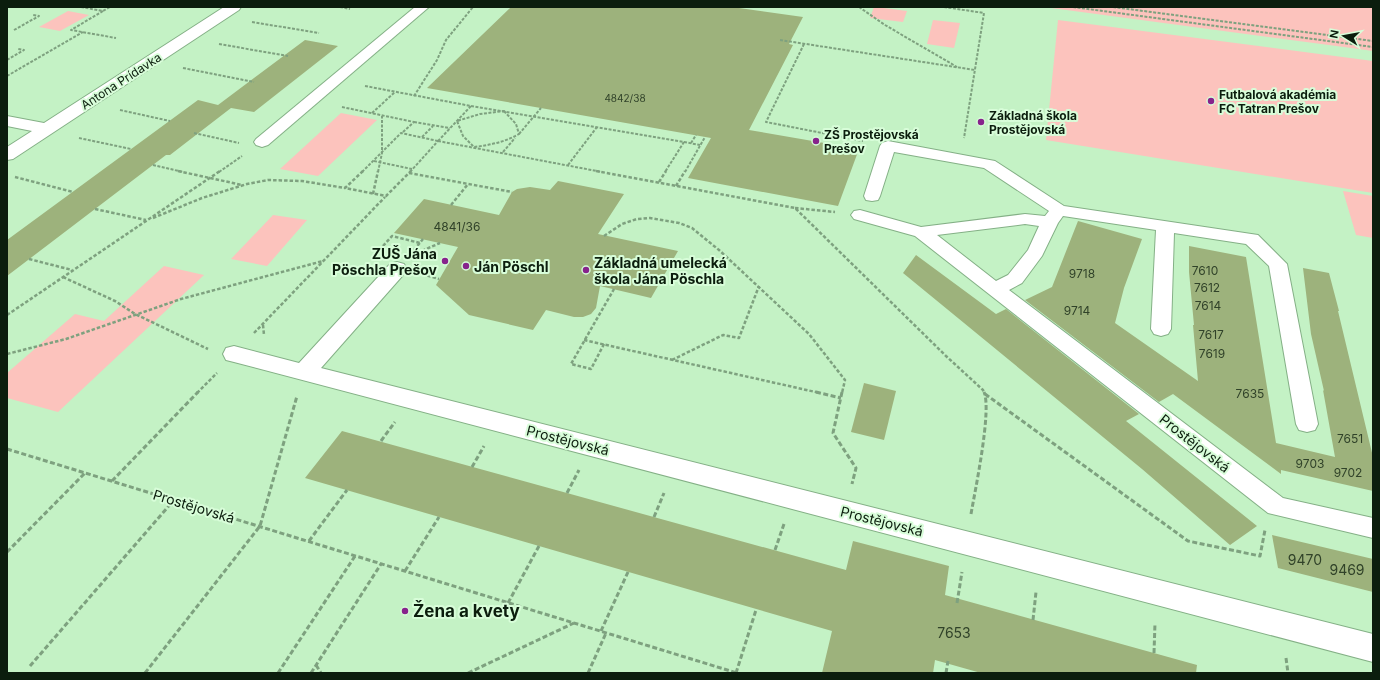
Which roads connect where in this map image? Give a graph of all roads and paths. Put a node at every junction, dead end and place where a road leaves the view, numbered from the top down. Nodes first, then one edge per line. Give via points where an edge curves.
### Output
1 (81, 7) edge
2 (110, 7) edge
3 (234, 7) edge
4 (340, 7) edge
5 (423, 7) edge
6 (473, 7) edge
7 (859, 7) edge
8 (944, 7) edge
9 (1073, 7) edge
10 (1113, 7) edge
11 (350, 9) dead end
12 (103, 11) junction
13 (33, 16) dead end
14 (247, 21) dead end
15 (14, 30) dead end
16 (83, 32) junction
17 (319, 33) dead end
18 (116, 38) dead end
19 (780, 40) dead end
20 (1373, 41) edge
21 (214, 43) dead end
22 (804, 44) junction
23 (1373, 47) edge
24 (18, 49) dead end
25 (288, 56) dead end
26 (7, 60) edge
27 (178, 67) dead end
28 (959, 68) junction
29 (975, 70) junction
30 (7, 76) edge
31 (334, 81) junction
32 (254, 82) dead end
33 (395, 92) junction
34 (414, 96) junction
35 (347, 102) dead end
36 (471, 106) junction
37 (541, 108) dead end
38 (116, 109) dead end
39 (504, 111) junction
40 (372, 114) junction
41 (382, 116) junction
42 (534, 116) junction
43 (7, 120) edge
44 (170, 121) dead end
45 (457, 121) junction
46 (414, 122) junction
47 (433, 125) junction
48 (597, 127) junction
49 (450, 128) junction
50 (47, 129) junction
51 (194, 133) dead end
52 (402, 133) junction
53 (519, 134) junction
54 (696, 135) dead end
55 (74, 137) dead end
56 (422, 137) junction
57 (706, 137) dead end
58 (439, 141) junction
59 (684, 142) junction
60 (691, 143) junction
61 (259, 144) junction
62 (700, 145) junction
63 (888, 146) junction
64 (474, 147) junction
65 (131, 149) dead end
66 (382, 153) junction
67 (503, 153) junction
68 (7, 155) edge
69 (961, 159) junction
70 (373, 161) junction
71 (380, 163) junction
72 (153, 165) dead end
73 (568, 165) junction
74 (412, 169) junction
75 (409, 173) junction
76 (14, 177) dead end
77 (210, 177) junction
78 (658, 182) junction
79 (468, 184) junction
80 (242, 185) junction
81 (676, 186) junction
82 (345, 188) junction
83 (73, 192) dead end
84 (512, 192) dead end
85 (373, 194) junction
86 (872, 196) dead end
87 (451, 205) dead end
88 (95, 209) dead end
89 (860, 215) dead end
90 (1054, 216) junction
91 (146, 220) junction
92 (1165, 226) junction
93 (921, 232) junction
94 (604, 236) dead end
95 (440, 243) dead end
96 (415, 253) dead end
97 (29, 259) dead end
98 (323, 261) dead end
99 (397, 269) dead end
100 (73, 271) junction
101 (63, 277) junction
102 (760, 286) junction
103 (614, 289) dead end
104 (995, 289) junction
105 (8, 314) edge
106 (135, 314) junction
107 (1161, 329) dead end
108 (584, 340) junction
109 (604, 344) junction
110 (209, 350) dead end
111 (7, 354) edge
112 (234, 354) dead end
113 (672, 360) junction
114 (304, 372) junction
115 (984, 393) junction
116 (841, 398) junction
117 (1307, 424) dead end
118 (7, 449) edge
119 (86, 473) junction
120 (347, 490) dead end
121 (174, 500) junction
122 (845, 511) junction
123 (439, 517) dead end
124 (260, 526) junction
125 (1265, 528) dead end
126 (1373, 528) edge
127 (309, 541) junction
128 (966, 543) junction
129 (539, 546) dead end
130 (7, 552) edge
131 (356, 556) junction
132 (381, 564) junction
133 (405, 571) junction
134 (628, 572) dead end
135 (508, 603) junction
136 (756, 610) dead end
137 (574, 623) junction
138 (604, 632) junction
139 (1373, 648) edge
140 (948, 661) dead end
141 (316, 665) junction
142 (30, 666) dead end
143 (145, 673) edge
144 (278, 673) edge
145 (311, 673) edge
146 (321, 673) edge
147 (468, 673) edge
148 (588, 673) edge
149 (737, 673) edge
150 (946, 673) edge

1 - 12 path
2 - 12 path
3 - 50 street, Antona Prídavka
4 - 11 path
5 - 31 lane
6 - 34 path via 446,40 437,60
7 - 28 path
8 - 29 path via 984,13
9 - 23 path
10 - 20 path
12 - 16 path via 71,30
13 - 15 path via 39,16
14 - 17 path
16 - 18 path
16 - 30 path
19 - 22 path
21 - 25 path
22 - 28 path
22 - 63 path via 766,122
24 - 26 path via 24,50
27 - 32 path
28 - 29 path
29 - 69 path
31 - 33 path
31 - 61 lane
33 - 34 path
33 - 40 path
34 - 36 path
35 - 40 path via 341,108
36 - 39 path
36 - 45 path
37 - 42 path
38 - 44 path
39 - 42 path
39 - 45 path via 479,113
39 - 53 path via 514,120
40 - 41 path
41 - 46 path
41 - 66 path
42 - 48 path
42 - 53 path
43 - 50 street
45 - 49 path
45 - 64 path via 463,138
46 - 47 path
46 - 52 path
47 - 49 path
47 - 56 path
48 - 59 path
48 - 73 path
49 - 58 path
50 - 68 street, Antona Prídavka
51 - 61 path
52 - 56 path
52 - 66 path
53 - 64 path via 499,143
53 - 67 path
54 - 60 path
55 - 65 path
56 - 58 path
57 - 62 path
58 - 64 path
58 - 74 path
59 - 60 path
59 - 78 path
60 - 62 path
61 - 77 path
62 - 81 path
63 - 69 lane
63 - 86 lane
64 - 67 path
66 - 70 path
66 - 71 path
67 - 73 path
69 - 90 lane via 989,164
70 - 71 path
70 - 82 path
71 - 74 path
71 - 85 path
72 - 77 path
73 - 78 path
74 - 75 path
75 - 79 path
75 - 85 path via 386,196
76 - 83 path
77 - 80 path
77 - 91 path
78 - 81 path
79 - 84 path
79 - 87 path
80 - 82 path via 275,179
80 - 91 path
81 - 115 path via 795,208 946,356 977,383
82 - 85 path
88 - 91 path
89 - 93 lane
90 - 92 lane
90 - 93 lane
90 - 104 lane via 1036,252 1015,280
91 - 100 path
92 - 107 lane
92 - 117 lane via 1252,239 1278,264
93 - 104 lane, Prostějovská
94 - 102 path via 611,230 637,219 650,218 679,223 692,228
95 - 96 path
97 - 100 path
98 - 106 path via 219,287
99 - 114 street
100 - 101 path
101 - 105 path
101 - 106 path via 115,301
102 - 113 path via 739,338 723,336
102 - 116 path via 809,334 846,380
103 - 108 path
104 - 126 lane, Prostějovská via 1276,506
106 - 110 path
106 - 111 path via 34,350
108 - 109 path
108 - 109 path via 571,364 591,369
109 - 113 path
112 - 114 street, Prostějovská
113 - 116 path
114 - 122 street, Prostějovská
114 - 124 path
115 - 125 path via 1188,541 1260,556
115 - 128 path via 986,416
116 - 122 path via 833,433 856,468
118 - 119 path, Prostějovská
119 - 121 path, Prostějovská
119 - 130 path
120 - 127 path
121 - 124 path, Prostějovská
121 - 142 path
122 - 128 street, Prostějovská
123 - 133 path
124 - 127 path, Prostějovská
124 - 143 path
127 - 131 path, Prostějovská
128 - 139 street, Prostějovská
129 - 135 path
131 - 132 path, Prostějovská
131 - 144 path
132 - 133 path, Prostějovská
132 - 141 path
133 - 135 path, Prostějovská
134 - 138 path
135 - 137 path, Prostějovská
136 - 149 path
137 - 138 path, Prostějovská
137 - 147 path
138 - 148 path
138 - 149 path, Prostějovská
140 - 150 path
141 - 145 path
141 - 146 path

